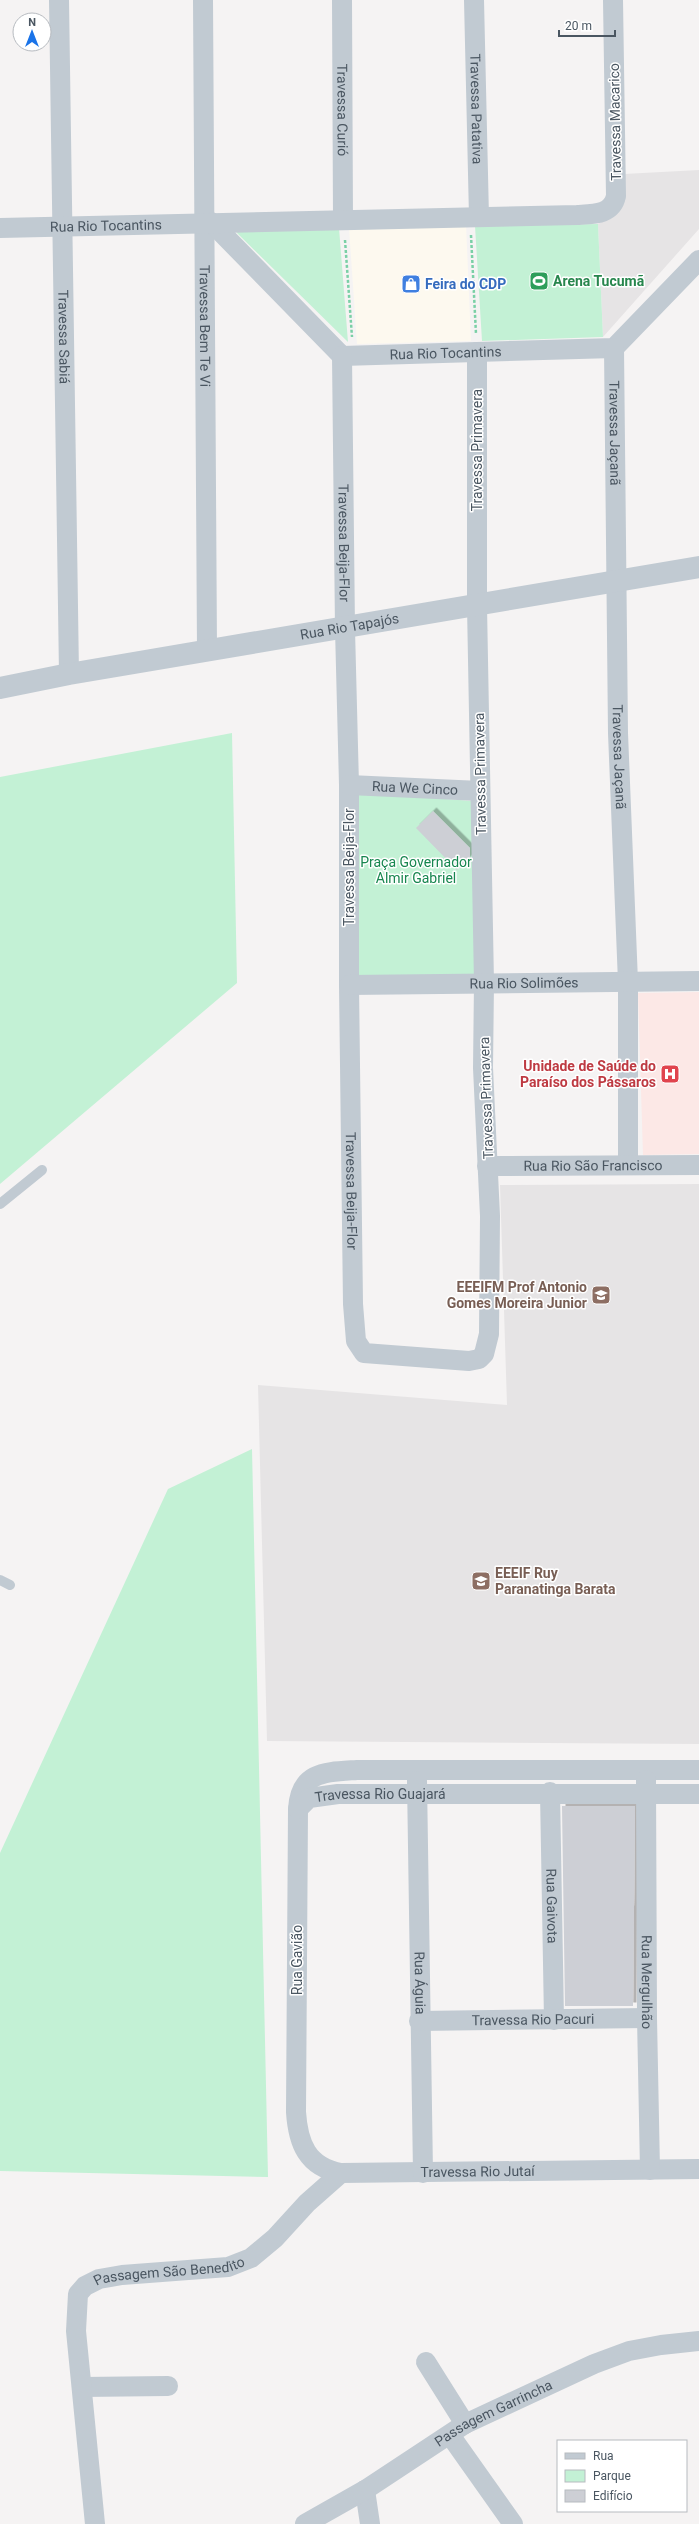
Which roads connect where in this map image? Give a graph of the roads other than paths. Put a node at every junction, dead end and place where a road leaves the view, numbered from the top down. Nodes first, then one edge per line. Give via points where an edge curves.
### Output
1 (59, 0) edge
2 (202, 0) edge
3 (342, 0) edge
4 (474, 0) edge
5 (613, 0) edge
6 (577, 215) joint
7 (475, 217) junction
8 (343, 219) junction
9 (208, 222) junction
10 (62, 226) junction
11 (0, 228) edge
12 (699, 260) edge
13 (614, 348) junction
14 (477, 352) junction
15 (348, 356) junction
16 (699, 567) edge
17 (617, 580) junction
18 (477, 606) junction
19 (344, 628) junction
20 (207, 652) junction
21 (69, 674) junction
22 (0, 688) edge
23 (349, 785) junction
24 (480, 791) junction
25 (699, 981) edge
26 (628, 982) junction
27 (484, 983) junction
28 (349, 985) junction
29 (628, 1165) junction
30 (699, 1165) edge
31 (487, 1166) junction
32 (42, 1170) dead end
33 (0, 1204) edge
34 (453, 1361) joint
35 (0, 1580) edge
36 (10, 1585) dead end
37 (416, 1769) junction
38 (646, 1770) junction
39 (699, 1770) edge
40 (540, 1771) junction
41 (546, 1792) junction
42 (417, 1794) junction
43 (646, 1794) junction
44 (699, 1794) edge
45 (298, 1809) junction
46 (647, 2018) junction
47 (554, 2020) junction
48 (419, 2021) junction
49 (296, 2112) joint
50 (699, 2169) edge
51 (650, 2170) junction
52 (341, 2173) junction
53 (423, 2173) junction
54 (699, 2342) edge
55 (426, 2362) dead end
56 (168, 2386) dead end
57 (82, 2387) junction
58 (457, 2430) junction
59 (365, 2490) junction
60 (95, 2524) edge
61 (304, 2524) edge
62 (370, 2524) edge
63 (513, 2524) edge

1 - 10 street, Travessa Sabiá
2 - 9 street, Travessa Bem Te Vi
3 - 8 street, Travessa Curió
4 - 7 street, Travessa Patativa
5 - 6 street, Travessa Macarico via 616,196 612,206 605,211
6 - 7 street, Rua Rio Tocantins
7 - 8 street, Rua Rio Tocantins
8 - 9 street, Rua Rio Tocantins
9 - 10 street, Rua Rio Tocantins
9 - 15 street
9 - 20 street, Travessa Bem Te Vi
10 - 11 street, Rua Rio Tocantins
10 - 21 street, Travessa Sabiá
12 - 13 street
13 - 14 street, Rua Rio Tocantins
13 - 17 street, Travessa Jaçanã
14 - 15 street, Rua Rio Tocantins
14 - 18 street, Travessa Primavera
15 - 19 street, Travessa Beija-Flor
16 - 17 street, Rua Rio Tapajós
17 - 18 street, Rua Rio Tapajós
17 - 26 street, Travessa Jaçanã via 618,733
18 - 19 street, Rua Rio Tapajós
18 - 24 street, Travessa Primavera
19 - 20 street, Rua Rio Tapajós
19 - 23 street, Travessa Beija-Flor
20 - 21 street, Rua Rio Tapajós
21 - 22 street, Rua Rio Tapajós
23 - 24 street, Rua We Cinco
23 - 28 street, Travessa Beija-Flor
24 - 27 street, Travessa Primavera
25 - 26 street, Rua Rio Solimões
26 - 27 street, Rua Rio Solimões
26 - 29 street, Travessa Jaçanã
27 - 28 street, Rua Rio Solimões
27 - 31 street, Travessa Primavera via 483,1068
28 - 34 street, Travessa Beija-Flor via 353,1304 356,1341 364,1353
29 - 30 street, Rua Rio São Francisco
29 - 31 street, Rua Rio São Francisco
31 - 34 street, Travessa Primavera via 489,1334 484,1354 479,1359 469,1362
32 - 33 lane
35 - 36 lane
37 - 40 street, Travessa Rio Guajará
37 - 42 street, Rua Águia
37 - 45 street, Travessa Rio Guajará via 357,1770 318,1775 302,1788
38 - 39 street, Travessa Rio Guajará
38 - 40 street, Travessa Rio Guajará
38 - 43 street, Rua Mergulhão
40 - 41 street, Rua Gaivota
41 - 42 street, Travessa Rio Guajará
41 - 43 street, Travessa Rio Guajará
41 - 47 street, Rua Gaivota
42 - 45 street, Travessa Rio Guajará via 320,1794 306,1799
42 - 48 street, Rua Águia
43 - 44 street, Travessa Rio Guajará
43 - 46 street, Rua Mergulhão
45 - 49 street, Rua Gavião
46 - 47 street, Travessa Rio Pacuri
46 - 51 street, Rua Mergulhão
47 - 48 street, Travessa Rio Pacuri
48 - 53 street, Rua Águia
49 - 52 street, Travessa Rio Jutaí via 297,2132 308,2154 323,2168
50 - 51 street, Travessa Rio Jutaí
51 - 53 street, Travessa Rio Jutaí
52 - 53 street, Travessa Rio Jutaí
52 - 57 street, Passagem São Benedito via 251,2258 228,2267 122,2275 99,2279 85,2286 78,2294 76,2309
54 - 58 street, Passagem Garrincha via 629,2351 594,2364
55 - 58 street
56 - 57 street
57 - 60 street, Passagem São Benedito
58 - 59 street, Passagem Garrincha
58 - 63 street
59 - 61 street, Passagem Garrincha
59 - 62 street

